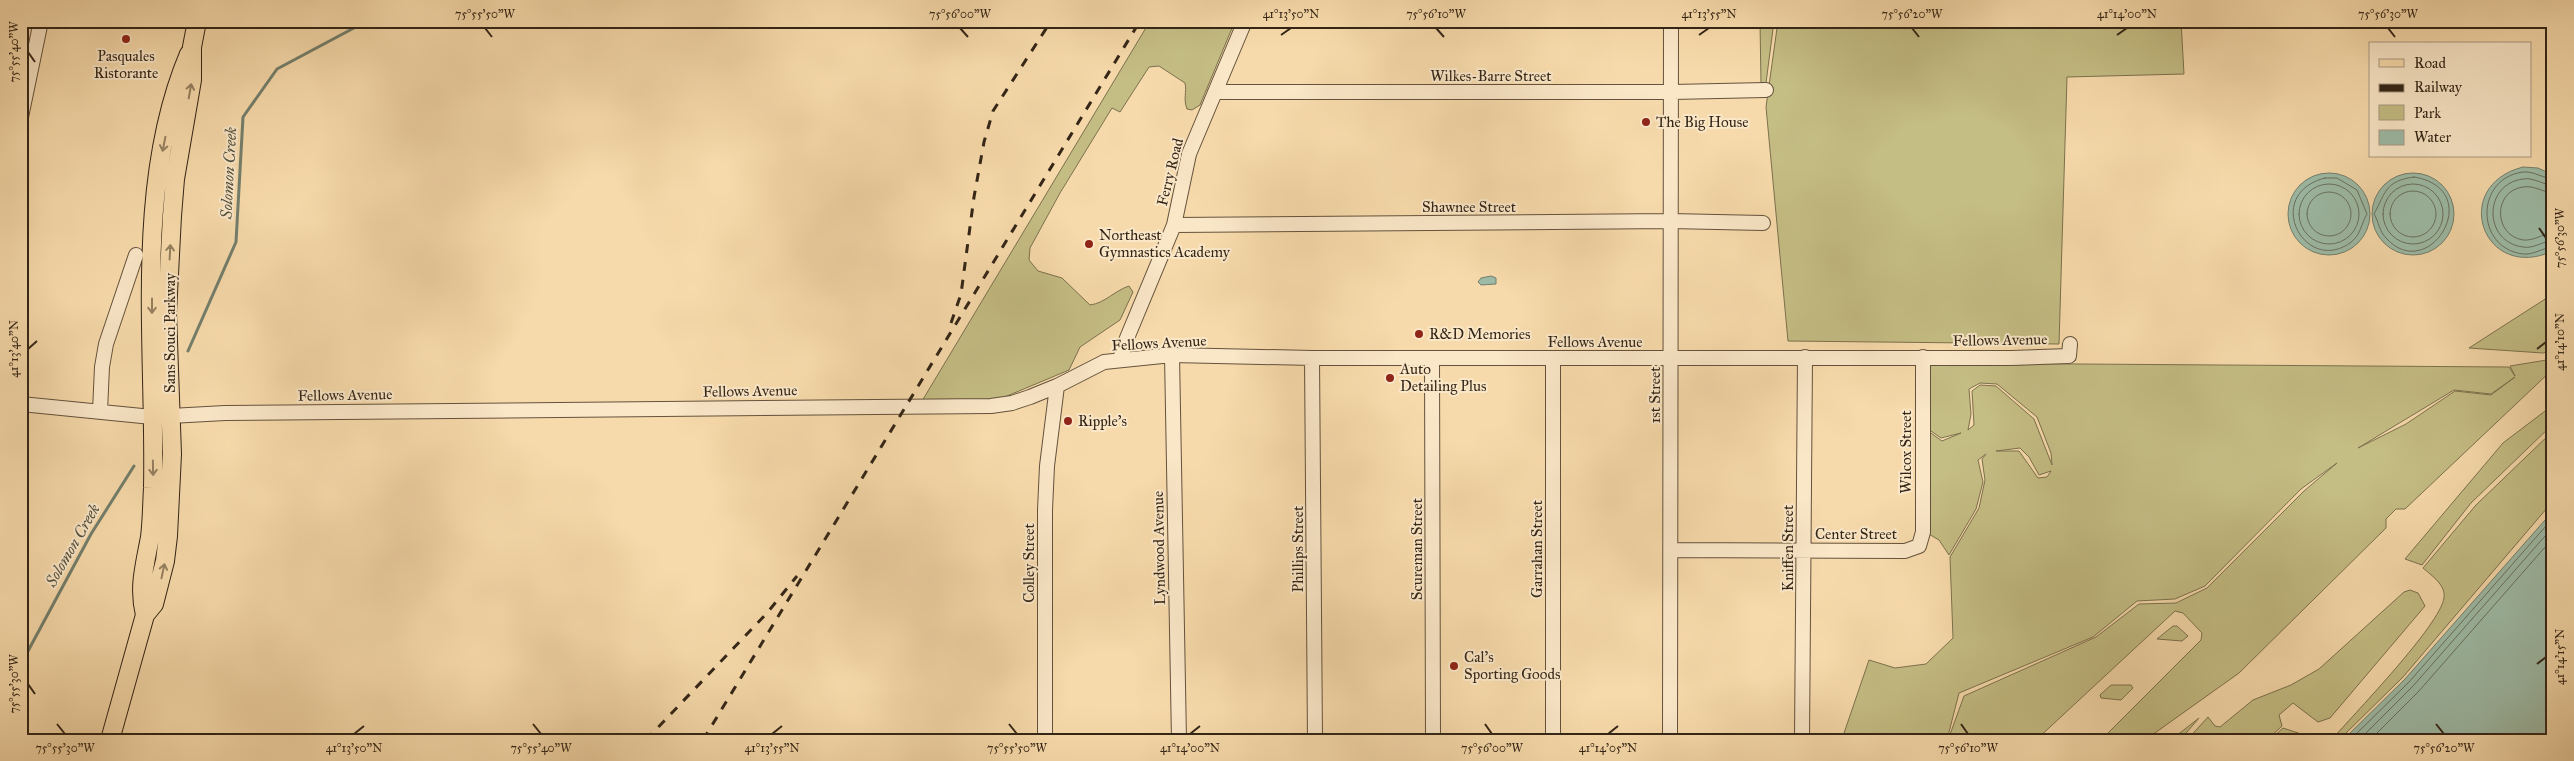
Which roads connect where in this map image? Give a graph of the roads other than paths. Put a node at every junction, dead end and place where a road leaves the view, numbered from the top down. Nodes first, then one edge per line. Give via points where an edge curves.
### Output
1 (41, 21) edge
2 (197, 21) edge
3 (1245, 21) edge
4 (1671, 21) edge
5 (192, 47) junction
6 (1766, 90) dead end
7 (1215, 92) junction
8 (1672, 92) junction
9 (21, 117) edge
10 (1670, 222) junction
11 (1763, 223) dead end
12 (1174, 225) junction
13 (136, 255) dead end
14 (2070, 350) dead end
15 (1172, 355) junction
16 (1805, 357) junction
17 (1923, 357) junction
18 (1312, 358) junction
19 (1432, 358) junction
20 (1671, 358) junction
21 (1120, 359) junction
22 (1552, 359) junction
23 (1056, 386) junction
24 (21, 404) edge
25 (100, 411) junction
26 (171, 416) junction
27 (152, 417) junction
28 (1919, 546) joint
29 (1671, 550) junction
30 (1804, 550) junction
31 (144, 615) junction
32 (110, 740) edge
33 (1045, 740) edge
34 (1179, 740) edge
35 (1315, 740) edge
36 (1433, 740) edge
37 (1553, 740) edge
38 (1670, 740) edge
39 (1802, 740) edge

1 - 9 street
2 - 5 main road, Sans Souci Parkway
3 - 7 street, Ferry Road
4 - 8 street, 1st Street
26 -> 5 main road, Sans Souci Parkway via 166,314 172,216 192,80
5 -> 27 main road, Sans Souci Parkway via 176,85 159,171 152,246
6 - 8 street, Wilkes-Barre Street
7 - 8 street, Wilkes-Barre Street
7 - 12 street, Ferry Road via 1189,154
8 - 10 street, 1st Street
10 - 11 street, Shawnee Street
10 - 12 street, Shawnee Street
10 - 20 street, 1st Street
12 - 21 street, Ferry Road
13 - 25 street via 106,344
14 - 17 street, Fellows Avenue
15 - 18 street, Fellows Avenue
15 - 21 street, Fellows Avenue
15 - 34 street, Lyndwood Avenue
16 - 17 street, Fellows Avenue
16 - 20 street, Fellows Avenue
16 - 30 street, Kniffen Street
17 - 28 street, Wilcox Street via 1923,532
18 - 19 street, Fellows Avenue
18 - 35 street, Phillips Street
19 - 22 street, Fellows Avenue
19 - 36 street, Scureman Street
20 - 22 street, Fellows Avenue
20 - 29 street, 1st Street
21 - 23 street, Fellows Avenue via 1104,362
22 - 37 street, Garrahan Street
23 - 26 street, Fellows Avenue via 1012,403 991,406
23 - 33 street, Colley Street via 1045,510
24 - 25 street, Fellows Avenue
25 - 27 street, Fellows Avenue
26 - 27 street, Fellows Avenue
31 -> 26 main road, Sans Souci Parkway via 154,604 165,560 171,494
27 -> 31 main road, Sans Souci Parkway via 152,510 140,597
28 - 30 street, Center Street via 1905,551
29 - 30 street, Center Street
29 - 38 street, 1st Street
30 - 39 street, Kniffen Street
31 - 32 main road, Sans Souci Parkway

